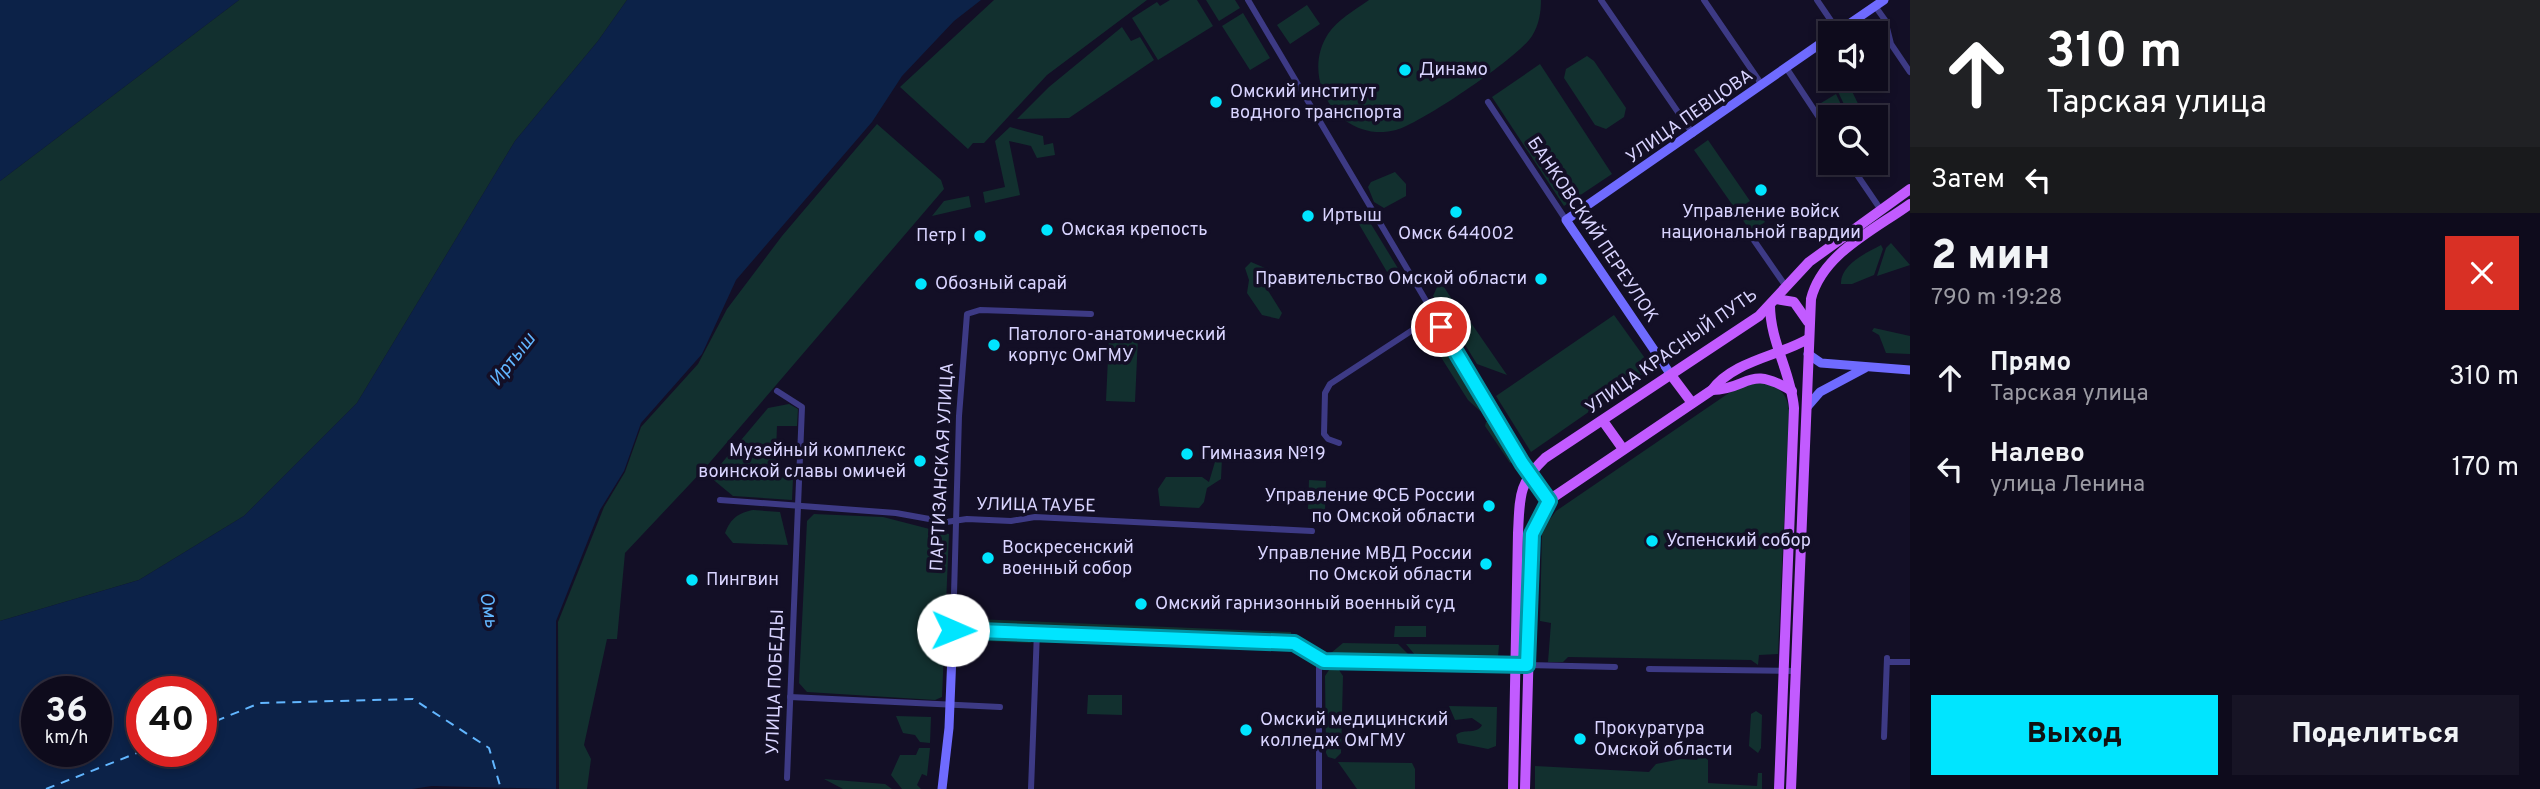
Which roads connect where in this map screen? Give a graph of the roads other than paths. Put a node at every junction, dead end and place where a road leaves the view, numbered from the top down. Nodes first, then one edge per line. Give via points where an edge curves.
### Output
1 (1248, 0) edge
2 (1601, 0) edge
3 (1704, 0) edge
4 (1817, 0) edge
5 (1884, 0) edge
6 (1875, 6) junction
7 (1828, 21) edge
8 (1854, 21) edge
9 (1818, 46) edge
10 (1787, 69) junction
11 (1910, 72) edge
12 (1762, 85) junction
13 (1488, 102) dead end
14 (1818, 116) edge
15 (1693, 134) junction
16 (1857, 175) edge
17 (1910, 189) edge
18 (1910, 204) edge
19 (1881, 210) junction
20 (1566, 220) junction
21 (1753, 239) dead end
22 (1787, 288) junction
23 (1773, 302) junction
24 (1091, 314) dead end
25 (1434, 316) junction
26 (1809, 323) junction
27 (1808, 339) junction
28 (1779, 352) junction
29 (1808, 354) junction
30 (1865, 368) junction
31 (1910, 370) edge
32 (1671, 375) junction
33 (1712, 390) junction
34 (777, 391) dead end
35 (1792, 391) junction
36 (1692, 403) junction
37 (1807, 407) junction
38 (1603, 421) junction
39 (1339, 443) dead end
40 (1623, 449) junction
41 (1530, 473) junction
42 (720, 499) dead end
43 (1549, 501) junction
44 (798, 505) junction
45 (955, 521) junction
46 (1312, 531) dead end
47 (953, 630) junction
48 (1037, 631) junction
49 (1319, 660) junction
50 (1910, 662) edge
51 (1515, 665) junction
52 (1527, 665) junction
53 (1615, 667) dead end
54 (1649, 669) dead end
55 (1784, 670) junction
56 (1797, 671) junction
57 (790, 697) junction
58 (950, 705) junction
59 (1000, 707) dead end
60 (1884, 737) dead end
61 (1513, 763) junction
62 (1525, 763) junction
63 (787, 778) dead end
64 (942, 789) edge
65 (1031, 789) edge
66 (1319, 789) edge
67 (1513, 789) edge
68 (1525, 789) edge
69 (1779, 789) edge
70 (1791, 789) edge

1 - 25 street
2 - 15 street
3 - 12 street
4 - 7 street
5 - 6 street, УЛИЦА ПЕВЦОВА
6 - 8 street, УЛИЦА ПЕВЦОВА
6 - 11 street via 1885,20 1891,44
9 - 10 street, УЛИЦА ПЕВЦОВА
10 - 12 street, УЛИЦА ПЕВЦОВА
10 - 14 street
12 - 15 street, УЛИЦА ПЕВЦОВА
13 - 20 street, БАНКОВСКИЙ ПЕРЕУЛОК
15 - 20 street, УЛИЦА ПЕВЦОВА
16 - 19 street
17 - 19 main road, УЛИЦА КРАСНЫЙ ПУТЬ
18 - 26 main road via 1824,270 1814,286
19 - 22 main road, УЛИЦА КРАСНЫЙ ПУТЬ via 1809,262
20 - 32 street, БАНКОВСКИЙ ПЕРЕУЛОК
21 - 22 street
22 - 23 main road, УЛИЦА КРАСНЫЙ ПУТЬ
23 - 26 main road via 1794,302
23 - 28 main road via 1770,322
23 - 32 main road, УЛИЦА КРАСНЫЙ ПУТЬ via 1733,335
24 - 45 street, ПАРТИЗАНСКАЯ УЛИЦА via 980,310 967,314
25 - 39 street via 1330,384 1325,393 1324,434
25 - 41 street
26 - 27 main road
27 - 28 main road
27 - 29 main road
28 - 33 main road via 1740,368
28 - 35 main road
29 - 30 street via 1821,363
29 - 37 main road
30 - 31 street
30 - 37 street via 1820,392
32 - 36 main road
32 - 38 main road, УЛИЦА КРАСНЫЙ ПУТЬ
33 - 35 main road via 1758,378
33 - 36 main road
34 - 44 street, УЛИЦА ПОБЕДЫ via 802,407
35 - 55 main road
36 - 40 main road
37 - 56 main road
38 - 40 main road
38 - 41 main road, УЛИЦА КРАСНЫЙ ПУТЬ via 1545,458
40 - 43 main road
41 - 43 street
41 - 51 main road via 1520,492
42 - 44 street, УЛИЦА ТАУБЕ
43 - 52 main road via 1532,534
44 - 45 street, УЛИЦА ТАУБЕ
44 - 57 street, УЛИЦА ПОБЕДЫ
45 - 46 street, УЛИЦА ТАУБЕ via 1035,517
45 - 47 street, ПАРТИЗАНСКАЯ УЛИЦА
47 - 48 street
47 - 58 street, ПАРТИЗАНСКАЯ УЛИЦА
48 - 49 street via 1294,643
48 - 65 street
49 - 51 street
49 - 66 street
50 - 60 street via 1887,659
51 - 52 street
51 - 61 main road
52 - 53 street
52 - 62 main road
54 - 55 street
55 - 56 street
55 - 69 main road
56 - 70 main road
57 - 58 street
57 - 63 street, УЛИЦА ПОБЕДЫ
58 - 59 street
58 - 64 street, ПАРТИЗАНСКАЯ УЛИЦА
61 - 62 main road
61 - 67 main road
62 - 68 main road

